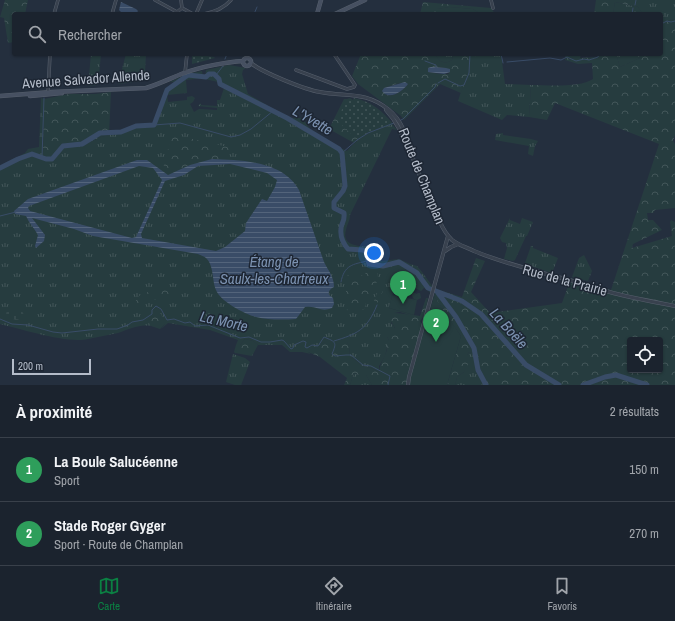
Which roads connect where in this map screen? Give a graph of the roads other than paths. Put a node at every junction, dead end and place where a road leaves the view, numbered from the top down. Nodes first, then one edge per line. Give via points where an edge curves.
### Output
1 (58, 0) edge
2 (116, 0) edge
3 (155, 0) edge
4 (181, 0) edge
5 (202, 0) edge
6 (231, 0) edge
7 (321, 0) edge
8 (365, 0) edge
9 (491, 0) edge
10 (182, 8) junction
11 (492, 8) dead end
12 (55, 12) edge
13 (113, 12) edge
14 (175, 12) edge
15 (178, 12) edge
16 (189, 12) edge
17 (197, 12) edge
18 (215, 12) edge
19 (318, 12) edge
20 (339, 12) edge
21 (50, 56) edge
22 (187, 56) edge
23 (335, 56) edge
24 (243, 61) junction
25 (251, 63) junction
26 (296, 70) dead end
27 (185, 73) junction
28 (48, 93) junction
29 (0, 97) edge
30 (448, 236) junction
31 (458, 244) junction
32 (444, 251) junction
33 (675, 306) edge
34 (408, 385) edge

1 - 12 street
2 - 13 street
3 - 14 street
4 - 10 street
5 - 17 street
6 - 18 street
7 - 19 main road
8 - 20 main road
9 - 11 street
10 - 15 street
10 - 16 street
21 - 28 street
22 - 27 street
23 - 26 street via 354,87 347,89
24 - 25 main road via 248,66
24 - 25 main road via 250,57
24 - 27 main road, Avenue Salvador Allende via 226,62
25 - 30 street, Route de Champlan via 307,89 330,94 359,95 386,110 398,122 408,142 440,223
27 - 28 main road, Avenue Salvador Allende via 146,88
28 - 29 main road, Avenue Salvador Allende
30 - 31 street, Route de Champlan
30 - 32 street
31 - 32 street
31 - 33 street, Rue de la Prairie via 520,267
32 - 34 street

